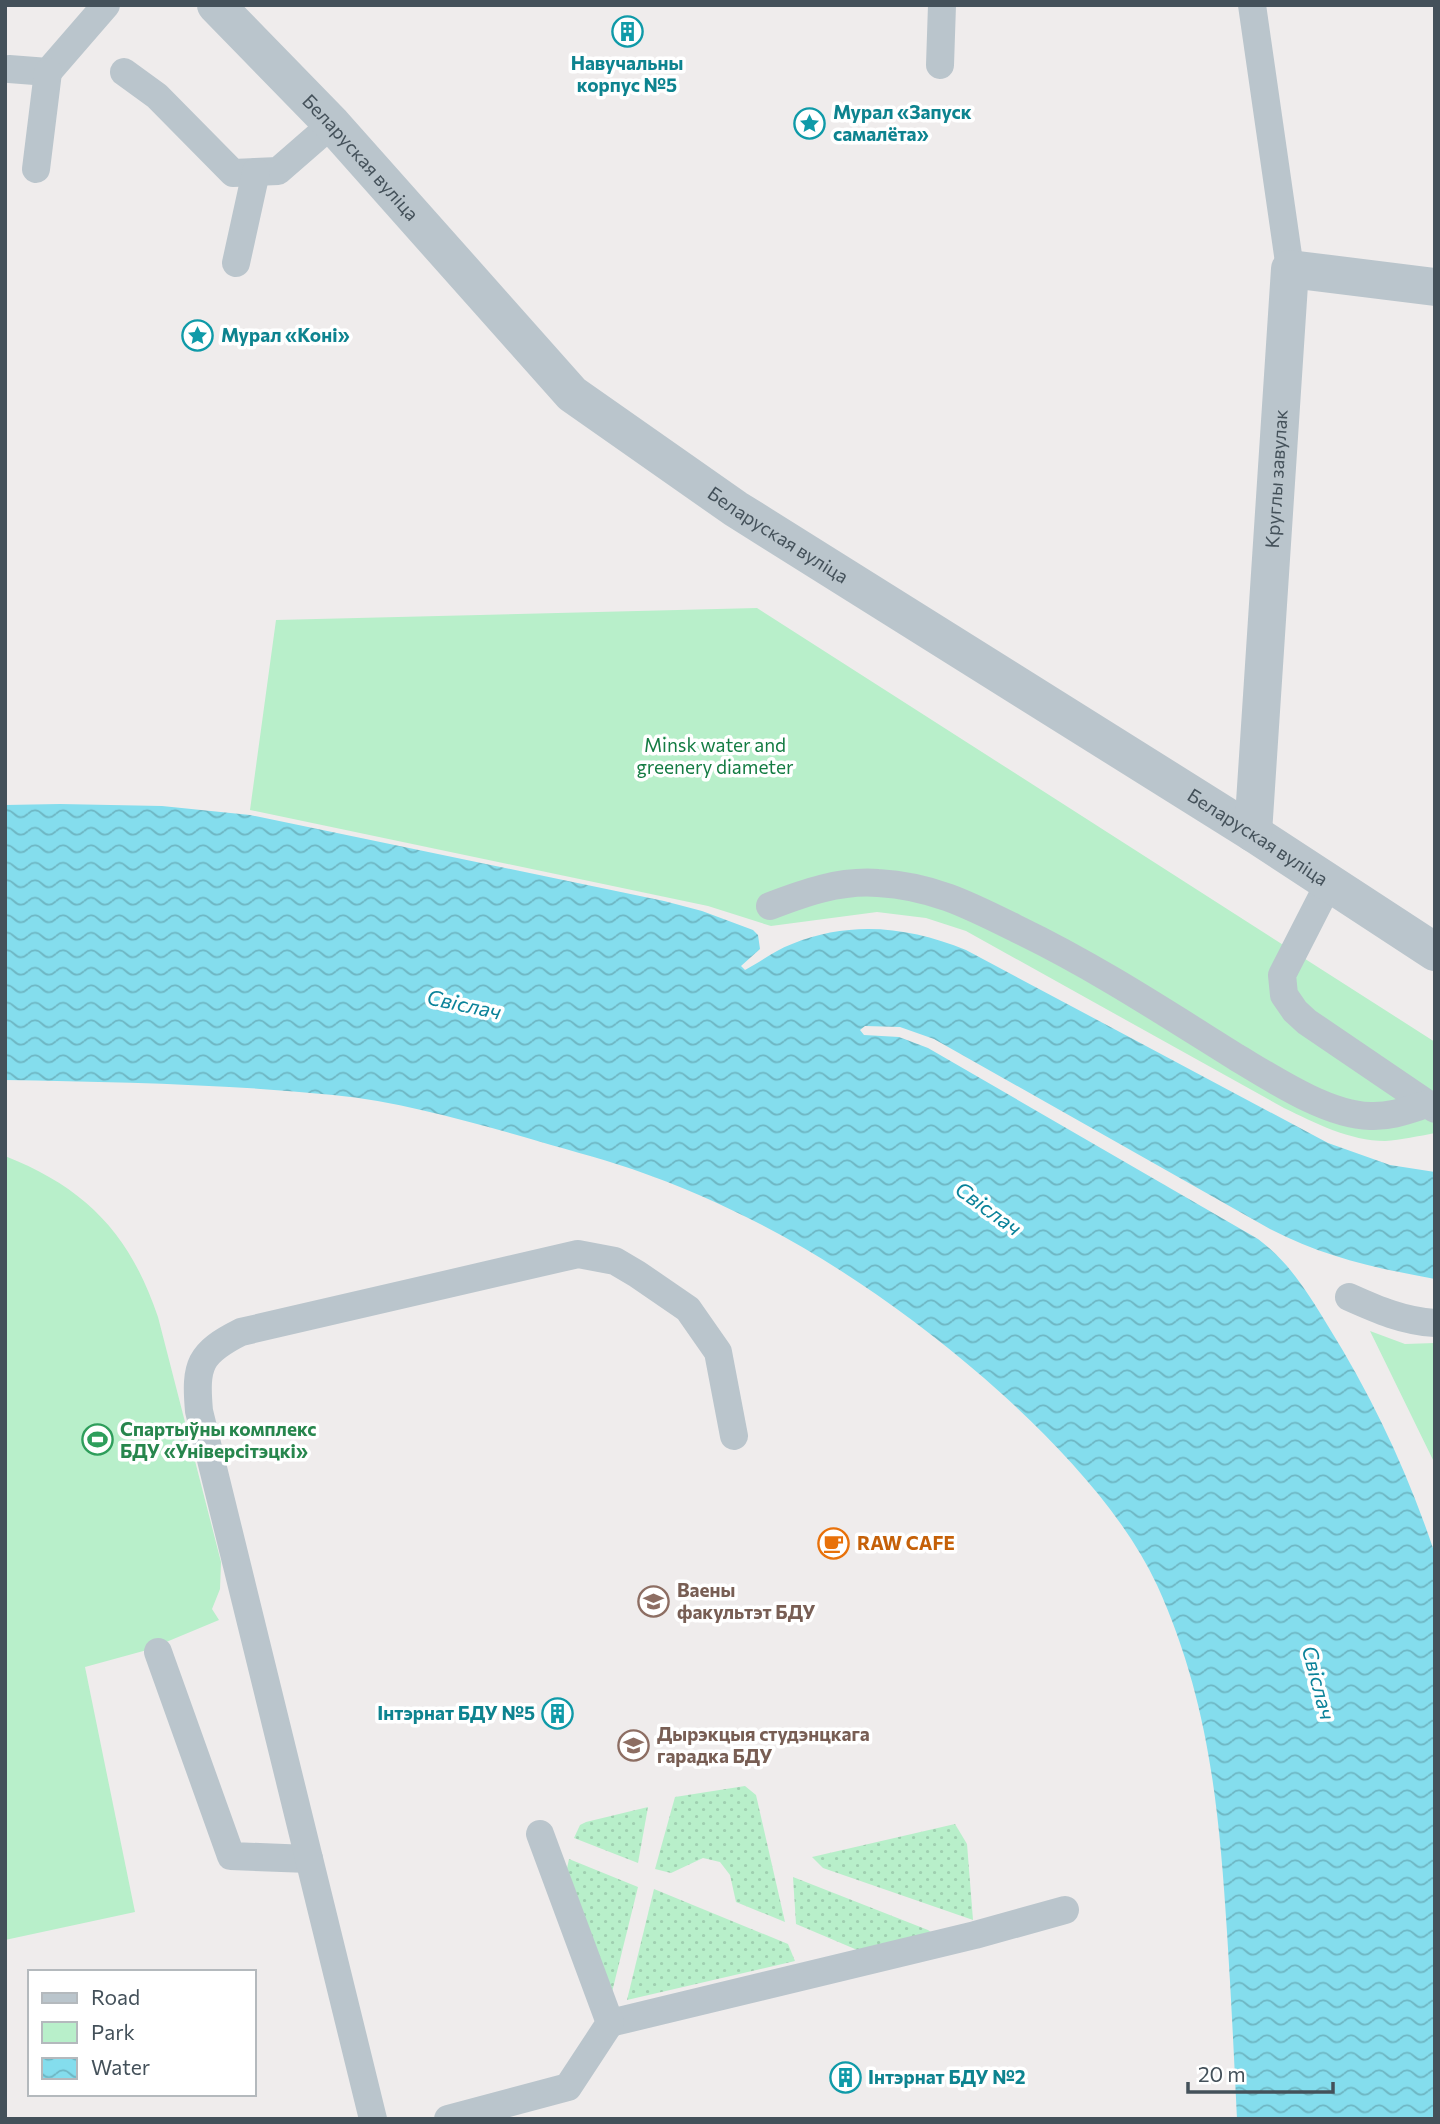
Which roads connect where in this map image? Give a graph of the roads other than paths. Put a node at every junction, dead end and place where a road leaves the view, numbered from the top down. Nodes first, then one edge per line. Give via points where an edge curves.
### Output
1 (106, 5) edge
2 (216, 5) edge
3 (942, 5) edge
4 (1252, 5) edge
5 (940, 65) dead end
6 (9, 69) dead end
7 (48, 72) junction
8 (124, 72) dead end
9 (332, 124) junction
10 (36, 169) dead end
11 (256, 172) junction
12 (236, 263) dead end
13 (1290, 269) junction
14 (1435, 287) edge
15 (1253, 833) junction
16 (1329, 883) junction
17 (770, 906) dead end
18 (1435, 952) edge
19 (1431, 1107) edge
20 (1349, 1297) dead end
21 (1435, 1323) edge
22 (734, 1436) dead end
23 (158, 1652) dead end
24 (540, 1833) dead end
25 (309, 1859) junction
26 (1065, 1910) dead end
27 (610, 2023) junction
28 (373, 2119) edge
29 (448, 2119) edge

1 - 7 lane
2 - 9 street, Беларуская вуліца
3 - 5 lane
4 - 13 lane
6 - 7 lane
7 - 10 lane
8 - 11 lane via 157,96 233,173
9 - 11 lane via 278,171
9 - 15 street, Беларуская вуліца via 572,394 736,509
11 - 12 lane
13 - 14 street
13 - 15 street, Круглы завулак
15 - 16 street, Беларуская вуліца
16 - 18 street, Беларуская вуліца
16 - 19 lane via 1282,975 1284,995 1307,1021
17 - 19 lane via 833,886 876,882 955,898 1060,949 1318,1102 1369,1116
20 - 21 lane via 1410,1321
22 - 25 lane via 718,1352 688,1309 615,1261 578,1254 241,1332 203,1358 197,1385 199,1411
23 - 25 lane via 232,1856
24 - 27 lane
25 - 28 lane
26 - 27 lane
27 - 29 lane via 568,2087

